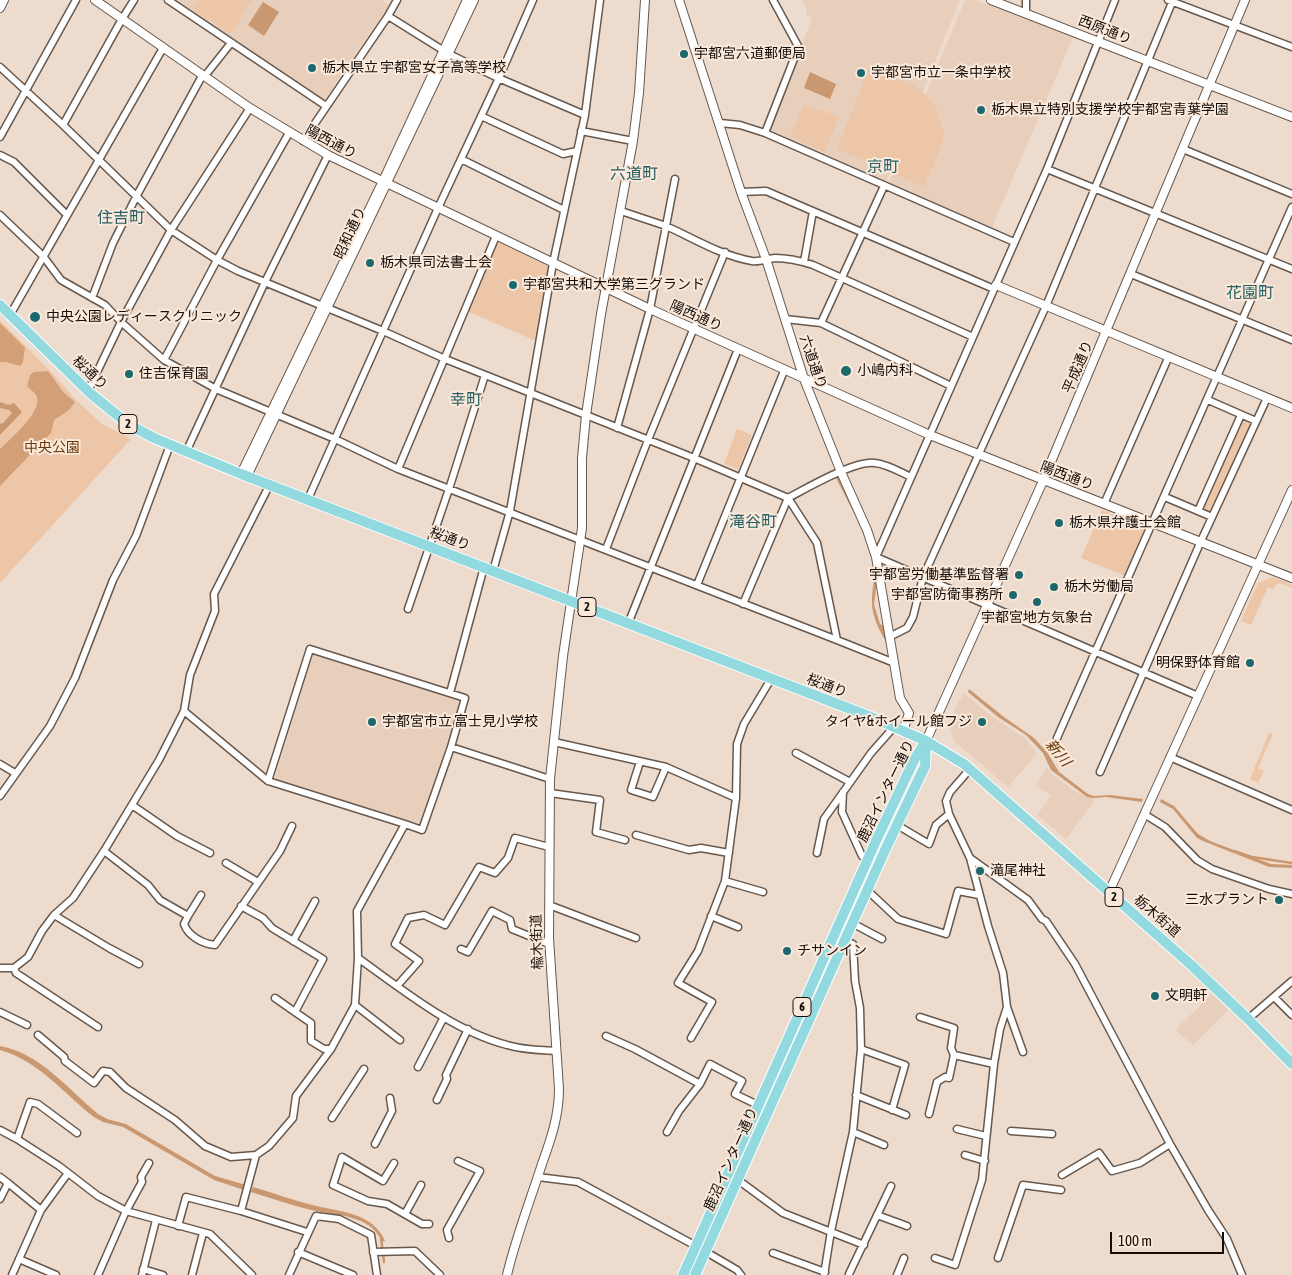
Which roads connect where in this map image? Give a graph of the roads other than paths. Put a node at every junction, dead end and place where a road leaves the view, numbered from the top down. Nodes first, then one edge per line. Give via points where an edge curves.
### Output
1 (4, 0) edge
2 (76, 0) edge
3 (95, 0) edge
4 (134, 0) edge
5 (168, 0) edge
6 (397, 0) edge
7 (467, 0) edge
8 (474, 0) edge
9 (533, 0) edge
10 (600, 0) edge
11 (645, 0) edge
12 (680, 0) edge
13 (773, 0) edge
14 (992, 0) edge
15 (1026, 0) edge
16 (1115, 0) edge
17 (1245, 0) edge
18 (1172, 1) edge
19 (0, 8) edge
20 (1026, 13) junction
21 (388, 16) junction
22 (122, 19) junction
23 (1234, 25) junction
24 (1098, 41) junction
25 (230, 43) junction
26 (1292, 47) edge
27 (163, 48) junction
28 (446, 53) junction
29 (1148, 60) junction
30 (0, 67) edge
31 (203, 76) junction
32 (499, 78) junction
33 (1210, 85) junction
34 (25, 91) junction
35 (326, 106) junction
36 (250, 108) junction
37 (584, 115) junction
38 (481, 116) junction
39 (1292, 117) edge
40 (720, 123) junction
41 (63, 125) junction
42 (581, 131) junction
43 (288, 133) junction
44 (765, 133) junction
45 (0, 137) edge
46 (302, 141) junction
47 (633, 141) junction
48 (1182, 149) junction
49 (577, 151) junction
50 (0, 155) edge
51 (328, 156) junction
52 (461, 159) junction
53 (99, 160) junction
54 (1047, 169) junction
55 (674, 179) dead end
56 (385, 182) junction
57 (884, 186) junction
58 (1095, 189) junction
59 (741, 192) junction
60 (1292, 194) edge
61 (136, 197) junction
62 (1292, 207) edge
63 (438, 208) junction
64 (564, 210) junction
65 (621, 211) junction
66 (813, 211) junction
67 (1156, 213) junction
68 (0, 215) edge
69 (67, 215) junction
70 (666, 226) junction
71 (171, 230) junction
72 (862, 232) junction
73 (496, 236) junction
74 (1014, 242) junction
75 (725, 252) junction
76 (43, 256) junction
77 (766, 259) junction
78 (217, 260) junction
79 (1269, 260) junction
80 (804, 262) junction
81 (553, 263) junction
82 (1292, 269) edge
83 (1131, 274) junction
84 (842, 277) junction
85 (265, 282) junction
86 (995, 287) junction
87 (606, 288) junction
88 (92, 298) junction
89 (0, 305) edge
90 (1046, 306) junction
91 (325, 307) junction
92 (650, 309) junction
93 (10, 314) junction
94 (786, 319) junction
95 (1243, 321) junction
96 (121, 322) junction
97 (821, 323) junction
98 (694, 329) junction
99 (384, 331) junction
100 (1108, 331) junction
101 (973, 338) junction
102 (1292, 340) edge
103 (738, 349) junction
104 (1169, 356) junction
105 (445, 359) junction
106 (164, 360) junction
107 (784, 370) junction
108 (485, 375) junction
109 (1218, 377) junction
110 (804, 379) junction
111 (951, 386) junction
112 (216, 389) junction
113 (88, 391) junction
114 (531, 393) junction
115 (1267, 398) junction
116 (1208, 400) junction
117 (1292, 408) edge
118 (274, 413) junction
119 (1241, 414) junction
120 (586, 416) junction
121 (1256, 420) junction
122 (616, 428) junction
123 (930, 435) junction
124 (335, 439) junction
125 (648, 440) junction
126 (170, 445) junction
127 (186, 452) junction
128 (979, 455) junction
129 (694, 458) junction
130 (398, 469) junction
131 (841, 472) junction
132 (244, 475) junction
133 (740, 477) junction
134 (912, 477) junction
135 (1043, 481) junction
136 (270, 484) junction
137 (450, 489) junction
138 (1292, 490) edge
139 (1164, 497) junction
140 (788, 498) junction
141 (308, 499) junction
142 (1104, 504) junction
143 (510, 511) junction
144 (1198, 511) junction
145 (1212, 517) junction
146 (1153, 523) junction
147 (580, 539) junction
148 (1200, 542) junction
149 (430, 546) junction
150 (606, 549) junction
151 (876, 557) junction
152 (1258, 564) junction
153 (651, 567) junction
154 (489, 569) junction
155 (923, 577) junction
156 (1292, 578) edge
157 (697, 585) junction
158 (570, 600) junction
159 (743, 604) junction
160 (988, 605) junction
161 (408, 609) dead end
162 (628, 624) junction
163 (837, 640) junction
164 (889, 640) junction
165 (1096, 652) junction
166 (892, 662) junction
167 (1143, 674) junction
168 (771, 679) junction
169 (450, 693) junction
170 (1198, 696) junction
171 (184, 711) junction
172 (899, 729) junction
173 (1057, 738) dead end
174 (926, 741) junction
175 (554, 742) junction
176 (451, 747) junction
177 (796, 753) dead end
178 (1170, 757) junction
179 (640, 762) junction
180 (0, 764) edge
181 (666, 767) junction
182 (970, 770) junction
183 (1100, 772) dead end
184 (15, 773) junction
185 (550, 779) junction
186 (268, 781) junction
187 (850, 782) junction
188 (550, 792) junction
189 (843, 792) junction
190 (0, 796) edge
191 (736, 798) junction
192 (132, 805) junction
193 (1292, 810) edge
194 (949, 814) junction
195 (1144, 814) junction
196 (405, 824) junction
197 (897, 825) junction
198 (292, 826) dead end
199 (636, 835) dead end
200 (625, 840) dead end
201 (549, 847) junction
202 (104, 851) junction
203 (210, 853) dead end
204 (729, 853) junction
205 (817, 853) dead end
206 (862, 856) dead end
207 (970, 858) junction
208 (226, 864) dead end
209 (725, 881) junction
210 (258, 882) junction
211 (867, 890) junction
212 (763, 892) dead end
213 (1109, 892) junction
214 (1292, 894) edge
215 (201, 895) dead end
216 (979, 895) junction
217 (314, 901) dead end
218 (549, 905) junction
219 (241, 906) junction
220 (54, 915) junction
221 (188, 916) junction
222 (711, 916) junction
223 (852, 923) junction
224 (738, 928) dead end
225 (636, 938) dead end
226 (882, 938) dead end
227 (293, 941) junction
228 (845, 941) junction
229 (549, 944) junction
230 (461, 950) dead end
231 (358, 958) junction
232 (139, 964) dead end
233 (0, 968) edge
234 (14, 968) junction
235 (1292, 981) edge
236 (397, 986) junction
237 (1274, 997) junction
238 (275, 998) dead end
239 (355, 1005) junction
240 (1007, 1006) junction
241 (0, 1012) edge
242 (295, 1012) junction
243 (1292, 1015) edge
244 (444, 1017) junction
245 (920, 1017) dead end
246 (1248, 1020) junction
247 (27, 1026) dead end
248 (98, 1027) dead end
249 (468, 1029) junction
250 (38, 1035) dead end
251 (606, 1036) dead end
252 (691, 1038) dead end
253 (400, 1040) dead end
254 (331, 1049) junction
255 (861, 1049) junction
256 (556, 1051) junction
257 (1024, 1052) dead end
258 (954, 1056) junction
259 (994, 1064) junction
260 (1292, 1064) edge
261 (418, 1068) dead end
262 (364, 1069) dead end
263 (700, 1084) junction
264 (856, 1095) junction
265 (390, 1098) dead end
266 (437, 1100) dead end
267 (763, 1108) junction
268 (892, 1110) junction
269 (929, 1114) dead end
270 (906, 1115) dead end
271 (332, 1118) dead end
272 (958, 1129) dead end
273 (0, 1130) edge
274 (1011, 1131) dead end
275 (667, 1132) dead end
276 (853, 1132) junction
277 (77, 1133) dead end
278 (1052, 1134) dead end
279 (986, 1136) junction
280 (17, 1139) junction
281 (375, 1144) dead end
282 (1170, 1144) junction
283 (884, 1145) dead end
284 (256, 1155) junction
285 (965, 1155) dead end
286 (985, 1160) junction
287 (458, 1161) dead end
288 (149, 1163) dead end
289 (394, 1163) dead end
290 (68, 1173) junction
291 (1062, 1175) dead end
292 (0, 1177) edge
293 (538, 1177) junction
294 (738, 1180) junction
295 (8, 1183) junction
296 (421, 1185) dead end
297 (890, 1186) dead end
298 (1061, 1190) dead end
299 (0, 1199) edge
300 (41, 1210) junction
301 (126, 1211) junction
302 (241, 1211) junction
303 (405, 1214) junction
304 (878, 1215) junction
305 (156, 1220) junction
306 (429, 1224) dead end
307 (178, 1226) junction
308 (907, 1226) dead end
309 (832, 1231) junction
310 (307, 1232) junction
311 (203, 1233) junction
312 (449, 1238) dead end
313 (696, 1246) junction
314 (864, 1246) junction
315 (706, 1251) junction
316 (298, 1252) junction
317 (373, 1252) junction
318 (773, 1253) dead end
319 (904, 1258) dead end
320 (935, 1258) dead end
321 (998, 1258) dead end
322 (19, 1259) junction
323 (142, 1272) edge
324 (825, 1273) edge
325 (248, 1274) edge
326 (849, 1274) edge
327 (900, 1274) edge
328 (12, 1275) edge
329 (56, 1275) edge
330 (98, 1275) edge
331 (163, 1275) edge
332 (192, 1275) edge
333 (289, 1275) edge
334 (353, 1275) edge
335 (377, 1275) edge
336 (440, 1275) edge
337 (507, 1275) edge
338 (683, 1275) edge
339 (695, 1275) edge
340 (741, 1275) edge
341 (1242, 1275) edge

1 - 19 street
2 - 34 street
3 - 22 street, 陽西通り
4 - 22 street
5 - 25 street
6 - 21 street
7 - 28 street, 昭和通り
8 - 28 street, 昭和通り
9 - 32 street
10 - 37 street
11 - 47 street, 楡木街道
12 - 40 street, 六道通り
13 - 44 street via 798,46
14 - 20 street, 西原通り
15 - 20 street
16 - 24 street
17 - 23 street, 平成通り
18 - 23 street
18 - 29 street
20 - 24 street, 西原通り
21 - 28 street
21 - 35 street
22 - 27 street, 陽西通り
22 - 41 street
23 - 26 street
23 - 33 street, 平成通り
24 - 29 street, 西原通り
24 - 54 street
25 - 31 street
25 - 35 street
27 - 31 street, 陽西通り
27 - 53 street
28 - 32 street
28 - 56 street, 昭和通り
29 - 33 street, 西原通り
29 - 58 street
30 - 34 street
31 - 36 street, 陽西通り
31 - 61 street
32 - 37 street
32 - 38 street
33 - 39 street, 西原通り
33 - 48 street, 平成通り
34 - 41 street
34 - 45 street
35 - 46 street
36 - 43 street, 陽西通り
36 - 71 street
37 - 42 street
38 - 49 street via 562,154
38 - 52 street
40 - 44 street
40 - 59 street, 六道通り
41 - 53 street
42 - 47 street
42 - 49 street
43 - 46 street, 陽西通り
43 - 78 street
44 - 57 street
46 - 51 street, 陽西通り
47 - 65 street, 楡木街道
48 - 60 street
48 - 67 street, 平成通り
49 - 64 street
50 - 69 street via 14,162
51 - 56 street, 陽西通り
51 - 85 street
52 - 63 street
52 - 64 street
53 - 61 street
53 - 69 street
54 - 58 street
54 - 74 street
55 - 70 street
56 - 63 street, 陽西通り
56 - 91 street, 昭和通り
57 - 72 street
57 - 74 street
58 - 67 street
58 - 90 street
59 - 66 street via 766,191
59 - 77 street, 六道通り
61 - 71 street
61 - 88 street
62 - 79 street
63 - 73 street, 陽西通り
63 - 99 street
64 - 81 street
65 - 70 street
65 - 87 street, 楡木街道
66 - 72 street
66 - 80 street
67 - 79 street
67 - 83 street, 平成通り
68 - 76 street
69 - 76 street
70 - 75 street
70 - 92 street
71 - 78 street
71 - 96 street
72 - 84 street
72 - 86 street
73 - 81 street, 陽西通り
73 - 105 street
74 - 86 street
75 - 77 street via 750,260
75 - 98 street
76 - 88 street via 61,280
76 - 93 street
77 - 80 street
77 - 94 street, 六道通り
78 - 85 street
78 - 106 street
79 - 82 street
79 - 95 street
80 - 84 street
81 - 87 street, 陽西通り
81 - 114 street
83 - 95 street
83 - 100 street, 平成通り
84 - 97 street
84 - 101 street
85 - 91 street
85 - 112 street
86 - 90 street
86 - 101 street
87 - 92 street, 陽西通り
87 - 120 street, 楡木街道
88 - 96 street via 105,305
89 - 93 main road, 桜通り / 2
90 - 100 street
90 - 128 street
91 - 99 street
91 - 118 street, 昭和通り
92 - 98 street, 陽西通り
92 - 122 street
93 - 113 main road, 桜通り / 2
94 - 97 street
94 - 110 street, 六道通り
95 - 102 street
95 - 109 street
96 - 106 street
96 - 113 street
97 - 111 street
98 - 103 street, 陽西通り
98 - 125 street
99 - 105 street
99 - 124 street
100 - 104 street
100 - 135 street, 平成通り
101 - 111 street
103 - 107 street, 陽西通り
103 - 129 street
104 - 109 street
104 - 142 street
105 - 108 street
105 - 130 street
106 - 112 street
107 - 110 street, 陽西通り
107 - 133 street
108 - 114 street
108 - 137 street
109 - 115 street
109 - 116 street
110 - 123 street, 陽西通り
110 - 131 street, 六道通り
111 - 123 street
112 - 118 street
112 - 127 street
113 - 126 main road, 桜通り / 2 via 128,424
114 - 120 street
114 - 143 street
115 - 117 street
115 - 121 street
116 - 119 street
116 - 139 street
118 - 124 street
118 - 132 street, 昭和通り
119 - 121 street
119 - 144 street
120 - 122 street
120 - 147 street, 楡木街道
121 - 145 street
122 - 125 street
123 - 128 street, 陽西通り
123 - 134 street
124 - 130 street
124 - 141 street
125 - 129 street
125 - 150 street
126 - 127 main road, 桜通り / 2
126 - 184 street via 136,536 113,580 75,678 50,726
127 - 132 main road, 桜通り / 2
128 - 135 street, 陽西通り
128 - 155 street
129 - 133 street
129 - 153 street
130 - 137 street
131 - 134 street via 876,463
131 - 140 street
131 - 151 street, 六道通り
132 - 136 main road, 桜通り / 2
133 - 140 street
133 - 157 street
134 - 151 street
135 - 142 street, 陽西通り
135 - 160 street, 平成通り
136 - 141 main road, 桜通り / 2
136 - 171 street via 214,594 215,611 190,675
137 - 143 street
137 - 149 street
138 - 152 street
139 - 144 street
139 - 146 street
140 - 159 street
140 - 163 street via 817,543
141 - 149 main road, 桜通り / 2
142 - 146 street, 陽西通り
143 - 147 street
143 - 154 street
144 - 145 street
145 - 148 street
146 - 148 street, 陽西通り
146 - 165 street
147 - 150 street
147 - 158 street, 楡木街道
148 - 152 street, 陽西通り
148 - 167 street
149 - 154 main road, 桜通り / 2
149 - 161 street
150 - 153 street
151 - 155 street
151 - 164 street, 六道通り
152 - 156 street, 陽西通り
152 - 170 street
153 - 157 street
153 - 162 street
154 - 158 main road, 桜通り / 2
154 - 169 street
155 - 160 street
155 - 164 street via 913,617 907,628
157 - 159 street
158 - 162 main road, 桜通り / 2
158 - 175 street, 楡木街道
159 - 163 street
160 - 165 street
160 - 174 street, 平成通り
162 - 168 main road, 桜通り / 2
163 - 166 street
164 - 166 street, 六道通り
165 - 167 street
165 - 173 street
166 - 172 street, 六道通り via 900,698 909,713
167 - 170 street
167 - 183 street
168 - 172 main road, 桜通り / 2
168 - 191 street via 744,724 737,744
169 - 176 street via 465,698
169 - 186 street via 310,649
170 - 178 street
171 - 186 street
171 - 192 street via 160,760
172 - 174 main road, 桜通り / 2
172 - 187 street via 871,753
174 - 182 main road, 栃木街道 / 2
174 - 197 main road, 鹿沼インター通り / 6 via 925,766
174 - 267 main road, 鹿沼インター通り / 6 via 875,843
175 - 179 street
175 - 185 street, 楡木街道
176 - 185 street
176 - 196 street via 422,830
177 - 187 street
178 - 193 street
178 - 195 street
179 - 181 street
179 - 181 street via 631,790 653,797
180 - 184 street
181 - 191 street
182 - 194 street via 948,795
182 - 213 main road, 栃木街道 / 2
184 - 190 street
185 - 188 street, 楡木街道
186 - 196 street
187 - 189 street
188 - 200 street via 600,800 596,832
188 - 201 street, 楡木街道
189 - 205 street via 824,819
189 - 206 street via 842,812
191 - 204 street
192 - 202 street
192 - 203 street via 177,836
194 - 197 street via 936,825 929,844
194 - 207 street
195 - 213 street
195 - 214 street via 1165,827 1197,860 1212,869
196 - 231 street via 357,911
197 - 211 main road, 鹿沼インター通り / 6
198 - 210 street via 280,851
199 - 204 street via 689,850 701,848
201 - 218 street, 楡木街道
201 - 236 street via 515,838 508,858 495,873 479,867 445,925 424,915 408,918 395,944 419,961
202 - 220 street via 73,898
202 - 221 street via 148,885 160,900
204 - 209 street
207 - 216 street
207 - 282 street via 1024,897 1056,935 1076,964
208 - 210 street
209 - 212 street
209 - 222 street
210 - 219 street
211 - 216 street via 898,919 946,934 958,891
211 - 223 main road, 鹿沼インター通り / 6
213 - 246 main road, 栃木街道 / 2
215 - 221 street
216 - 240 street via 1003,973
217 - 227 street
218 - 225 street
218 - 229 street, 楡木街道
219 - 221 street via 215,945 207,944 186,931 184,924
219 - 227 street
220 - 232 street
220 - 234 street via 28,957
222 - 224 street
222 - 252 street via 698,951 678,983 712,1002
223 - 226 street
223 - 228 main road, 鹿沼インター通り / 6
227 - 242 street via 323,959
228 - 255 street via 853,944
228 - 267 main road, 鹿沼インター通り / 6
229 - 230 street via 512,929 510,920 492,911 468,952
229 - 256 street, 楡木街道
231 - 236 street
231 - 239 street
233 - 234 street
234 - 248 street via 16,973
235 - 237 street
236 - 244 street
237 - 243 street
237 - 246 street
238 - 242 street
239 - 253 street
239 - 254 street
240 - 257 street
240 - 259 street
241 - 247 street
242 - 254 street via 311,1023 311,1041 324,1049
244 - 249 street
244 - 261 street
245 - 258 street via 954,1028
246 - 260 main road, 栃木街道 / 2
249 - 256 street via 506,1045
249 - 266 street
250 - 284 street via 94,1083 103,1071 110,1072 126,1088 175,1120 206,1146 231,1157
251 - 263 street
254 - 284 street via 296,1096 293,1118
255 - 264 street
255 - 268 street via 905,1065
256 - 293 street, 楡木街道 via 558,1108
258 - 259 street
258 - 269 street via 949,1078 937,1082
259 - 279 street
262 - 271 street
263 - 267 street via 710,1064 742,1080 735,1094
263 - 275 street via 679,1110
264 - 268 street
264 - 276 street
265 - 281 street via 392,1111
267 - 294 main road, 鹿沼インター通り / 6
267 - 313 main road, 鹿沼インター通り / 6
268 - 270 street
272 - 279 street
273 - 280 street
274 - 278 street
276 - 283 street
276 - 309 street
277 - 280 street via 38,1104 30,1102
279 - 286 street
280 - 290 street
282 - 291 street via 1140,1163 1112,1171 1099,1153
282 - 341 street via 1227,1239
284 - 302 street
285 - 286 street
286 - 320 street via 956,1265
287 - 312 street via 480,1171 447,1230
288 - 301 street
289 - 303 street via 383,1181 342,1157 333,1185 368,1201 387,1204
290 - 300 street
290 - 301 street via 98,1196
292 - 295 street
293 - 313 street via 578,1182
293 - 337 street, 楡木街道
294 - 309 street via 784,1213
294 - 315 main road, 鹿沼インター通り / 6
295 - 299 street
295 - 300 street
296 - 303 street
297 - 304 street
298 - 321 street via 1023,1185
300 - 322 street
301 - 305 street
301 - 330 street
302 - 307 street via 186,1197
302 - 310 street
303 - 306 street via 422,1224
304 - 308 street
304 - 314 street
305 - 307 street
305 - 323 street
307 - 311 street
309 - 314 street
309 - 324 street
310 - 316 street
310 - 317 street via 316,1216 338,1219 371,1235
311 - 325 street via 210,1234
311 - 332 street
313 - 315 street
313 - 338 main road, 鹿沼インター通り / 6
314 - 326 street
315 - 339 main road, 鹿沼インター通り / 6
315 - 340 street
316 - 333 street
316 - 334 street
317 - 335 street
317 - 336 street via 415,1251
318 - 324 street
319 - 327 street
322 - 328 street
322 - 329 street
323 - 331 street

